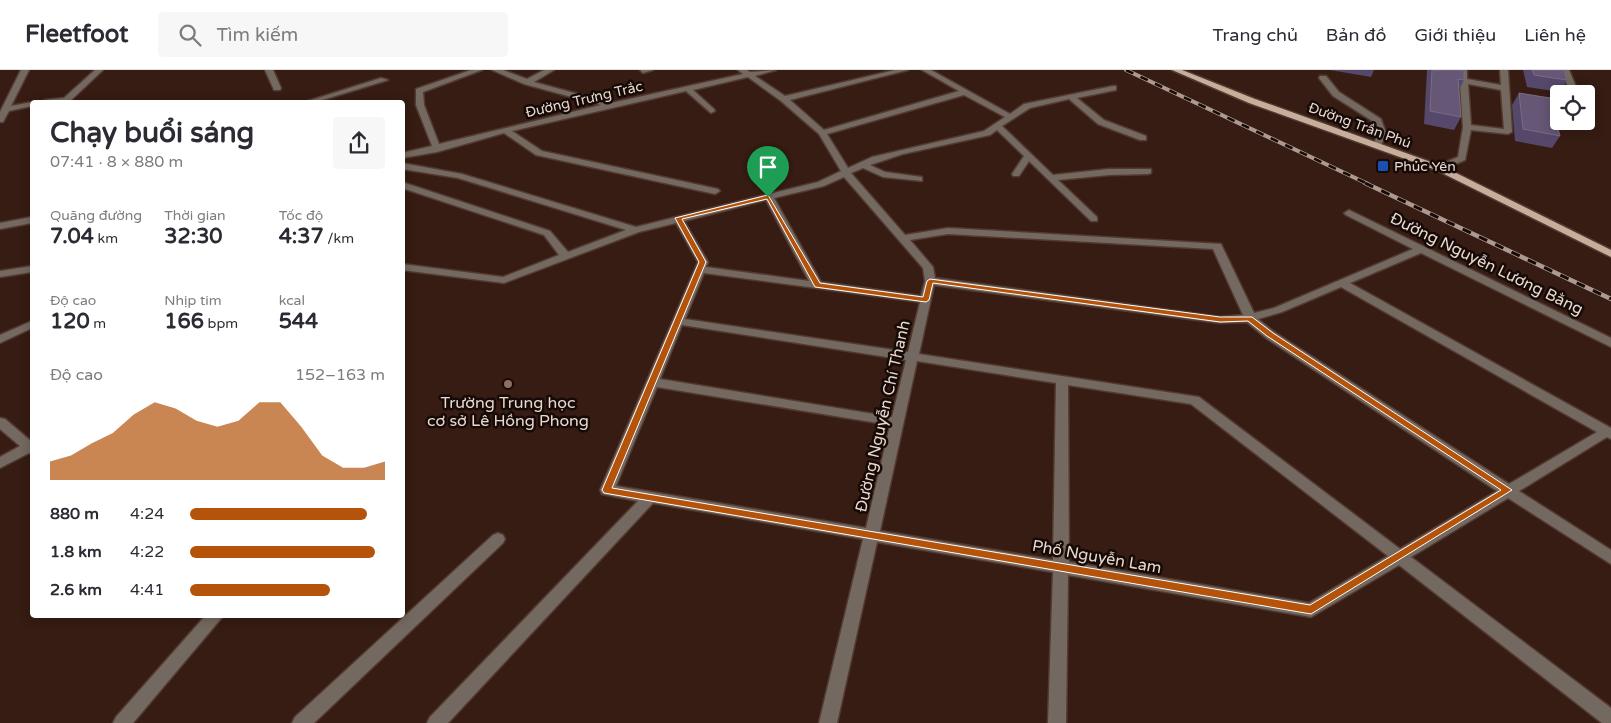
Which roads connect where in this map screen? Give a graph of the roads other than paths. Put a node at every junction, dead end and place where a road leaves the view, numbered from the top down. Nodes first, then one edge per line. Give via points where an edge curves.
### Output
1 (25, 70) edge
2 (99, 70) edge
3 (269, 70) edge
4 (478, 70) edge
5 (496, 70) edge
6 (550, 70) edge
7 (772, 70) edge
8 (904, 70) edge
9 (926, 70) edge
10 (1176, 70) edge
11 (1463, 70) edge
12 (1504, 70) edge
13 (1565, 70) edge
14 (466, 71) edge
15 (746, 73) edge
16 (1323, 78) dead end
17 (384, 80) dead end
18 (1464, 81) junction
19 (528, 82) junction
20 (1571, 85) edge
21 (276, 88) dead end
22 (1113, 88) dead end
23 (1505, 88) junction
24 (689, 90) junction
25 (965, 92) junction
26 (1071, 97) junction
27 (784, 99) junction
28 (66, 100) edge
29 (316, 100) edge
30 (30, 104) edge
31 (612, 106) junction
32 (6, 109) junction
33 (711, 112) dead end
34 (1010, 117) junction
35 (0, 120) edge
36 (997, 126) junction
37 (1467, 127) junction
38 (506, 131) junction
39 (822, 133) junction
40 (1143, 138) dead end
41 (1377, 146) junction
42 (437, 149) junction
43 (1028, 156) junction
44 (405, 157) edge
45 (864, 165) junction
46 (405, 167) edge
47 (1439, 168) junction
48 (1148, 172) dead end
49 (847, 174) junction
50 (1016, 174) dead end
51 (1051, 178) junction
52 (919, 179) dead end
53 (405, 186) edge
54 (715, 191) dead end
55 (768, 197) junction
56 (1349, 212) dead end
57 (678, 218) junction
58 (1094, 219) dead end
59 (30, 220) edge
60 (0, 226) edge
61 (636, 230) junction
62 (903, 238) junction
63 (1422, 249) junction
64 (1611, 254) edge
65 (566, 257) junction
66 (405, 267) edge
67 (30, 269) edge
68 (700, 269) junction
69 (0, 274) edge
70 (930, 281) junction
71 (1342, 283) junction
72 (817, 285) junction
73 (926, 300) junction
74 (1250, 318) junction
75 (678, 322) junction
76 (30, 325) edge
77 (0, 339) edge
78 (1611, 343) edge
79 (912, 358) junction
80 (1062, 380) junction
81 (652, 382) junction
82 (0, 422) edge
83 (898, 422) junction
84 (1608, 433) edge
85 (30, 447) edge
86 (30, 448) edge
87 (0, 463) edge
88 (1508, 490) junction
89 (650, 497) junction
90 (872, 535) junction
91 (498, 539) dead end
92 (1399, 557) junction
93 (1611, 558) edge
94 (1061, 567) junction
95 (213, 618) edge
96 (1611, 719) edge
97 (122, 723) edge
98 (301, 723) edge
99 (436, 723) edge
100 (828, 723) edge
101 (1057, 723) edge

1 - 32 street
2 - 28 street
3 - 21 street
4 - 14 street
5 - 19 street
6 - 19 street
7 - 15 street, Đường Trưng Trắc
8 - 27 street
9 - 25 street
10 - 41 main road, Đường Trần Phú
11 - 18 street
12 - 23 street
13 - 20 street
14 - 42 street via 419,91 420,105
15 - 24 street, Đường Trưng Trắc
15 - 27 street
16 - 41 street via 1336,94 1378,121 1382,133
17 - 29 street
18 - 23 street
18 - 37 street
19 - 31 street
22 - 26 street
23 - 37 street via 1508,132
24 - 31 street, Đường Trưng Trắc
24 - 33 street
25 - 34 street
25 - 39 street
26 - 34 street via 1027,106
26 - 40 street via 1101,122
27 - 39 street
30 - 32 street
31 - 38 street, Đường Trưng Trắc
32 - 35 street
34 - 36 street
36 - 43 street
36 - 45 street via 987,133 902,152
37 - 47 street via 1462,158
38 - 42 street, Đường Trưng Trắc
38 - 54 street via 539,153
39 - 49 street
41 - 47 main road, Đường Trần Phú
42 - 44 street, Đường Trưng Trắc
43 - 50 street
43 - 51 street
45 - 49 street
45 - 52 street via 883,174
46 - 61 street via 459,176
47 - 64 main road, Đường Trần Phú
48 - 51 street
49 - 55 street
49 - 62 street
51 - 58 street
53 - 65 street via 547,233
55 - 57 street
55 - 72 street
56 - 63 street, Đường Nguyễn Lương Bằng
57 - 61 street
57 - 68 street via 703,262
59 - 60 street
61 - 65 street
62 - 70 street via 928,267
62 - 74 street via 948,231 1217,246
63 - 71 street
63 - 78 street, Đường Nguyễn Lương Bằng
65 - 66 street via 504,280
67 - 69 street
68 - 72 street
68 - 75 street
70 - 73 street, Đường Nguyễn Chí Thanh
70 - 74 street via 1220,320
71 - 74 street
71 - 84 street
72 - 73 street
73 - 79 street, Đường Nguyễn Chí Thanh
74 - 88 street
75 - 79 street
75 - 81 street
76 - 77 street
79 - 80 street
79 - 83 street, Đường Nguyễn Chí Thanh
80 - 92 street via 1195,400
80 - 94 street
81 - 83 street
81 - 89 street, Phố Nguyễn Lam via 607,490
82 - 85 street
83 - 90 street, Đường Nguyễn Chí Thanh
84 - 88 street, Phố Nguyễn Lam
86 - 87 street
88 - 92 street, Phố Nguyễn Lam
88 - 93 street
89 - 90 street, Phố Nguyễn Lam
89 - 99 street
90 - 94 street, Phố Nguyễn Lam
90 - 100 street, Đường Nguyễn Chí Thanh
91 - 98 street
92 - 94 street, Phố Nguyễn Lam via 1311,610
92 - 96 street
94 - 101 street
95 - 97 street

